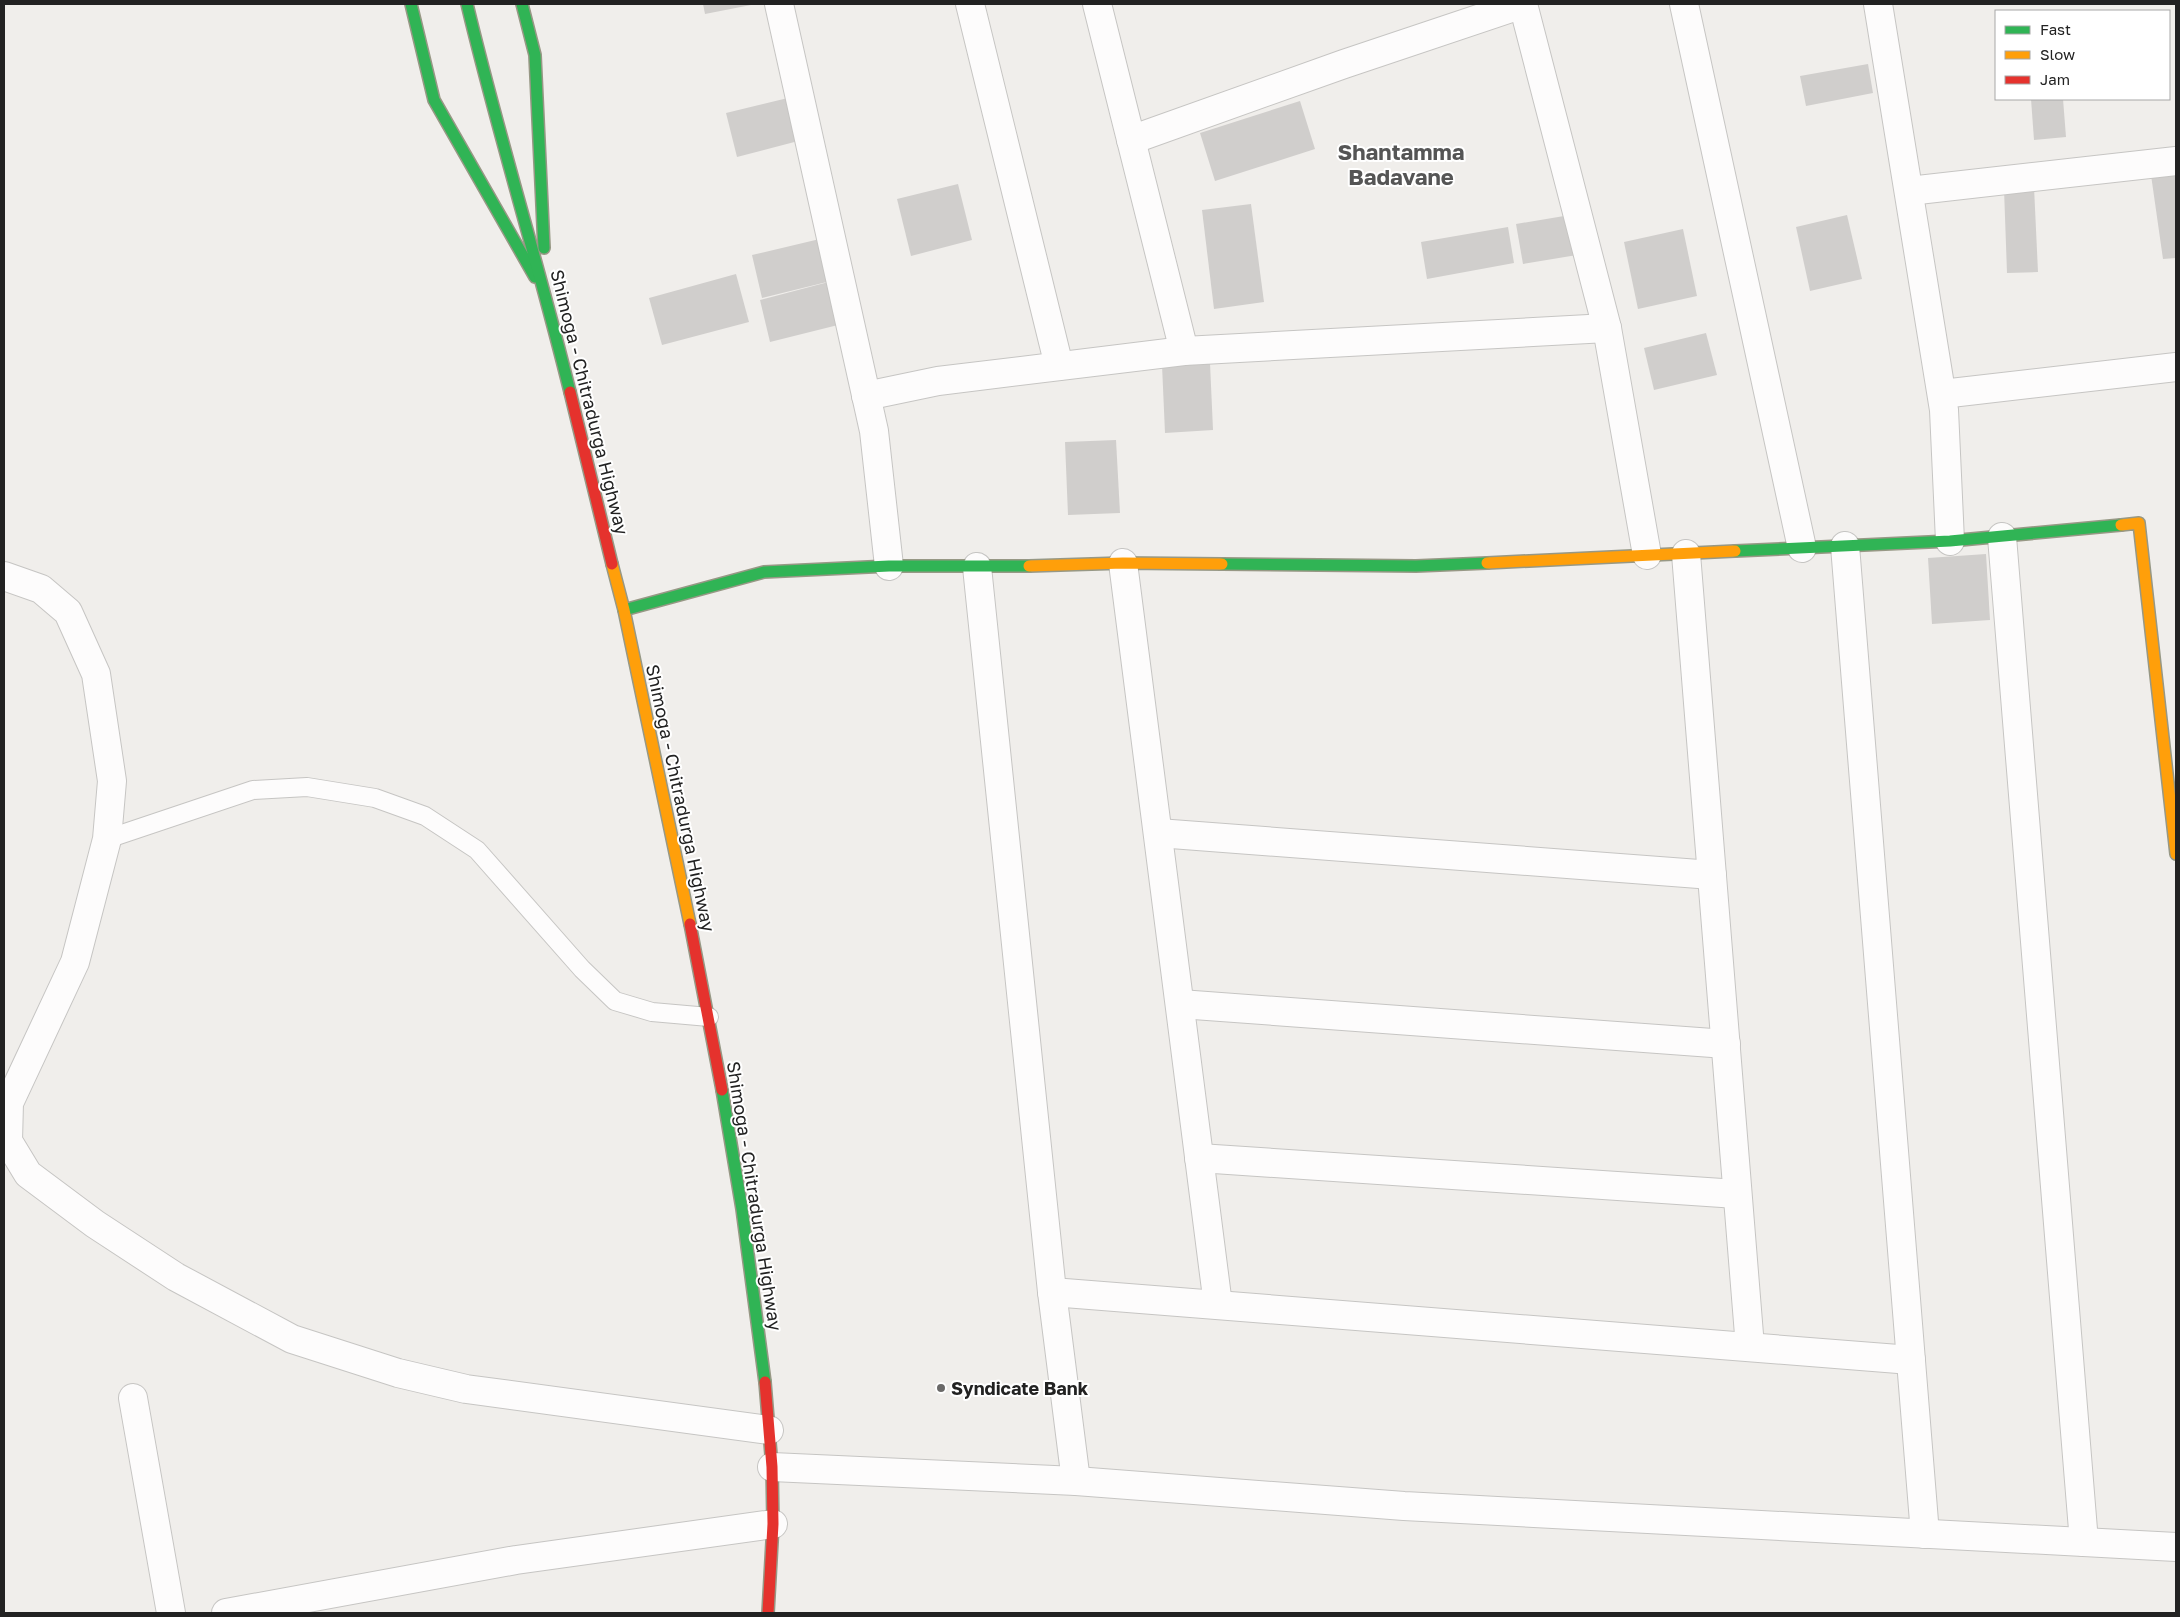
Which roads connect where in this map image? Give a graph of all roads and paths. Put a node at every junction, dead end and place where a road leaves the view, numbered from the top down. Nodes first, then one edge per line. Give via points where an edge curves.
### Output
1 (411, 4) edge
2 (467, 4) edge
3 (522, 4) edge
4 (779, 4) edge
5 (970, 4) edge
6 (1097, 4) edge
7 (1523, 4) edge
8 (1684, 4) edge
9 (1878, 4) edge
10 (1131, 140) junction
11 (2176, 161) edge
12 (1909, 191) junction
13 (546, 296) junction
14 (1607, 328) junction
15 (1184, 351) junction
16 (1059, 366) junction
17 (2176, 367) edge
18 (1942, 394) junction
19 (866, 396) junction
20 (2002, 537) junction
21 (1950, 541) junction
22 (1844, 546) junction
23 (1802, 548) junction
24 (1686, 554) junction
25 (1647, 555) junction
26 (1123, 563) junction
27 (889, 566) junction
28 (977, 567) junction
29 (4, 576) edge
30 (624, 610) junction
31 (1158, 833) junction
32 (107, 839) junction
33 (2176, 854) edge
34 (1712, 875) junction
35 (1180, 1004) junction
36 (709, 1017) junction
37 (1726, 1044) junction
38 (6, 1140) edge
39 (1199, 1158) junction
40 (1737, 1194) junction
41 (1052, 1292) junction
42 (1218, 1305) junction
43 (1750, 1347) junction
44 (1911, 1360) junction
45 (134, 1398) dead end
46 (769, 1430) junction
47 (772, 1467) junction
48 (1076, 1481) junction
49 (773, 1524) junction
50 (1925, 1534) junction
51 (2084, 1542) junction
52 (2176, 1547) edge
53 (302, 1607) edge
54 (171, 1613) edge
55 (226, 1613) edge
56 (768, 1613) edge

1 - 13 street via 434,100
2 - 13 street, Shimoga - Chitradurga Highway
3 - 13 street via 534,55
4 - 19 street
5 - 16 street
6 - 10 street
7 - 10 street
7 - 14 street
8 - 23 street
9 - 12 street
10 - 15 street
11 - 12 street
12 - 18 street
13 - 30 street, Shimoga - Chitradurga Highway
14 - 15 street
14 - 25 street
15 - 16 street
16 - 19 street via 938,381
17 - 18 street
18 - 21 street
19 - 27 street via 874,431
20 - 21 street
20 - 33 street via 2139,523
20 - 51 street
21 - 22 street
22 - 23 street
22 - 44 street
23 - 24 street
24 - 25 street
24 - 34 street
25 - 26 street via 1416,566
26 - 28 street
26 - 31 street
27 - 28 street
27 - 30 street via 764,572
28 - 41 street
29 - 32 street via 41,589 68,612 96,674 112,780
30 - 36 street, Shimoga - Chitradurga Highway
31 - 34 street
31 - 35 street
32 - 36 lane via 253,790 307,787 375,798 425,816 477,850 615,1002 652,1012
32 - 38 street via 75,962 9,1103
34 - 37 street
35 - 37 street
35 - 39 street
36 - 46 street, Shimoga - Chitradurga Highway via 742,1209 764,1367
37 - 40 street
38 - 46 street via 28,1174 95,1224 176,1277 292,1339 398,1373 466,1389
39 - 40 street
39 - 42 street
40 - 43 street
41 - 42 street
41 - 48 street
42 - 43 street
43 - 44 street
44 - 50 street
45 - 54 street
46 - 47 street, Shimoga - Chitradurga Highway
47 - 48 street
47 - 49 street, Shimoga - Chitradurga Highway
48 - 50 street via 1414,1507
49 - 53 street via 516,1560
49 - 56 street, Shimoga - Chitradurga Highway
50 - 51 street
51 - 52 street
53 - 55 street

